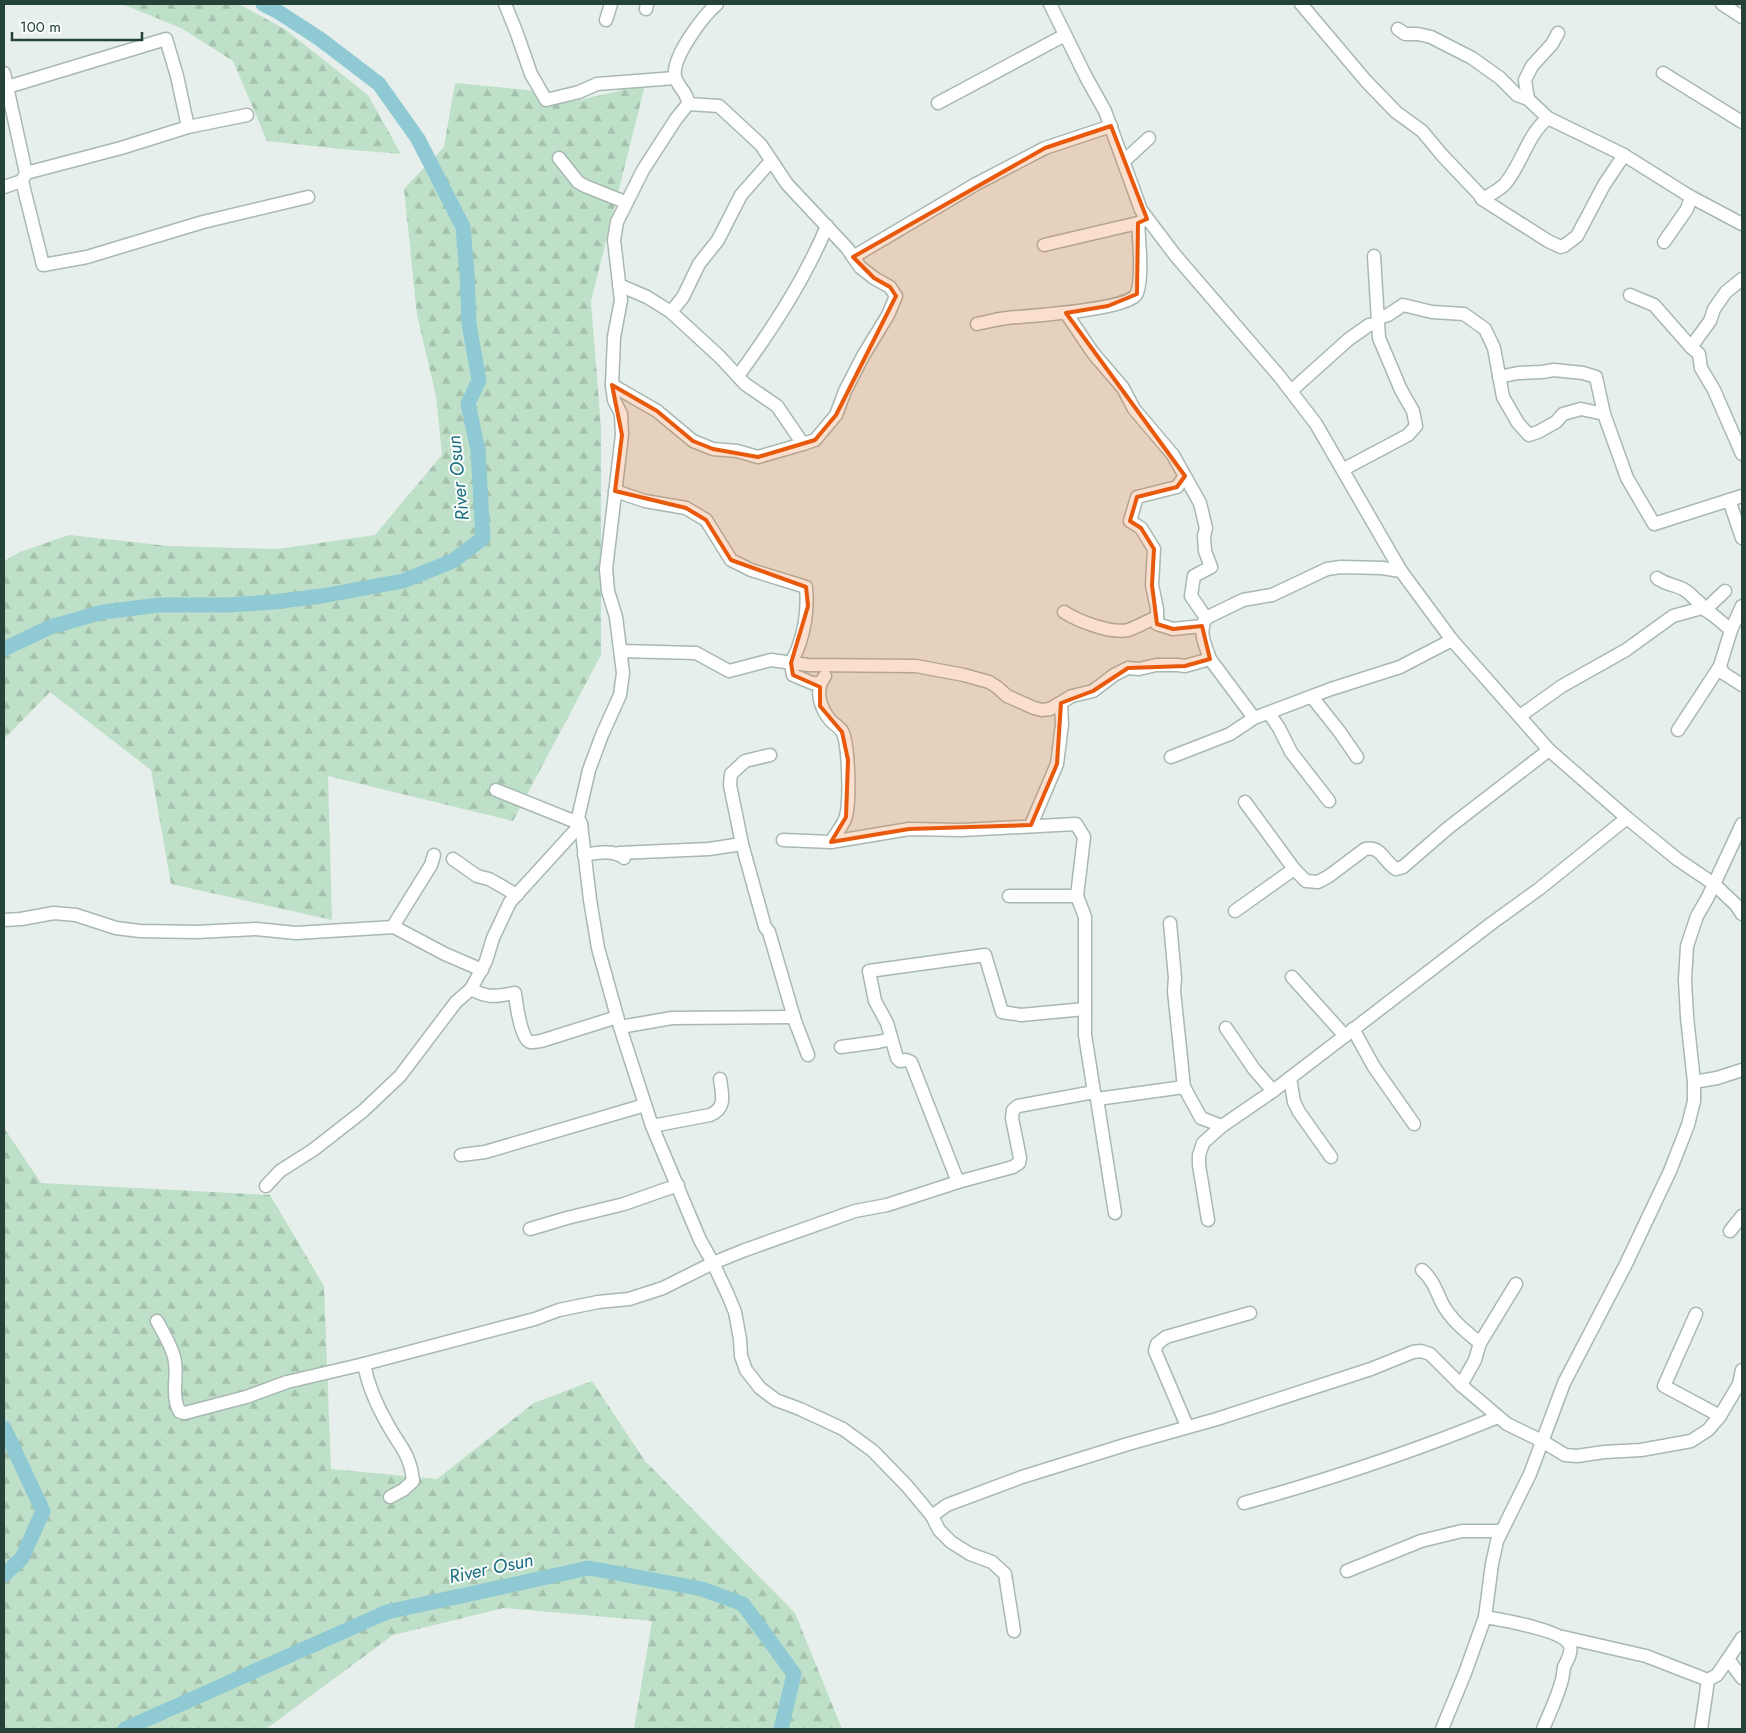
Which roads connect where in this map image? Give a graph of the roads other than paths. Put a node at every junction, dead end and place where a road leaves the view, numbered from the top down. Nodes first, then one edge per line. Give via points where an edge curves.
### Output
1 (505, 4) edge
2 (611, 4) edge
3 (717, 4) edge
4 (1050, 4) edge
5 (1301, 4) edge
6 (1722, 4) edge
7 (1742, 17) edge
8 (606, 20) dead end
9 (1398, 29) dead end
10 (1558, 33) dead end
11 (1065, 35) junction
12 (4, 73) edge
13 (1663, 73) dead end
14 (676, 78) junction
15 (5, 87) edge
16 (1522, 97) junction
17 (938, 103) dead end
18 (688, 104) junction
19 (247, 114) dead end
20 (1548, 118) junction
21 (1742, 122) edge
22 (1111, 126) junction
23 (188, 127) junction
24 (1149, 138) dead end
25 (1624, 156) junction
26 (558, 158) dead end
27 (772, 161) junction
28 (1124, 161) junction
29 (24, 177) junction
30 (4, 187) edge
31 (308, 197) dead end
32 (1691, 197) junction
33 (1482, 200) junction
34 (625, 202) junction
35 (1143, 221) junction
36 (1742, 224) edge
37 (826, 226) junction
38 (1664, 242) dead end
39 (1044, 245) dead end
40 (1374, 256) dead end
41 (853, 257) junction
42 (1742, 279) edge
43 (618, 285) junction
44 (1630, 295) dead end
45 (671, 312) junction
46 (1066, 313) junction
47 (1378, 321) junction
48 (977, 324) dead end
49 (1692, 347) junction
50 (738, 376) junction
51 (1499, 378) junction
52 (612, 385) junction
53 (1291, 390) junction
54 (1604, 414) junction
55 (803, 444) junction
56 (1742, 454) edge
57 (1344, 469) junction
58 (1185, 476) junction
59 (615, 491) junction
60 (1742, 496) edge
61 (1729, 500) junction
62 (1742, 538) edge
63 (1401, 571) junction
64 (1657, 578) dead end
65 (1725, 590) dead end
66 (1742, 606) edge
67 (1704, 609) junction
68 (1064, 612) dead end
69 (1157, 617) junction
70 (1204, 622) junction
71 (1731, 630) junction
72 (1452, 640) junction
73 (621, 651) junction
74 (1210, 659) junction
75 (791, 663) junction
76 (832, 666) junction
77 (1720, 666) junction
78 (820, 682) junction
79 (1742, 686) edge
80 (1312, 697) junction
81 (1061, 703) junction
82 (1269, 713) junction
83 (1520, 716) junction
84 (1254, 718) junction
85 (1678, 730) dead end
86 (1549, 750) junction
87 (770, 756) dead end
88 (1171, 757) dead end
89 (1357, 757) dead end
90 (496, 790) dead end
91 (1329, 801) dead end
92 (1245, 802) dead end
93 (1627, 818) junction
94 (581, 824) junction
95 (1742, 824) edge
96 (1031, 825) junction
97 (783, 840) dead end
98 (830, 842) junction
99 (742, 844) junction
100 (584, 854) junction
101 (434, 855) dead end
102 (453, 860) dead end
103 (1294, 869) junction
104 (1714, 884) junction
105 (517, 895) junction
106 (1010, 896) dead end
107 (1077, 896) junction
108 (1235, 911) dead end
109 (1742, 914) edge
110 (4, 920) edge
111 (1170, 923) dead end
112 (394, 927) junction
113 (482, 970) junction
114 (1292, 977) dead end
115 (471, 989) junction
116 (1085, 1008) junction
117 (794, 1018) junction
118 (618, 1022) junction
119 (1226, 1028) dead end
120 (1349, 1033) junction
121 (891, 1039) junction
122 (841, 1047) dead end
123 (808, 1055) dead end
124 (1742, 1070) edge
125 (1290, 1078) junction
126 (720, 1079) dead end
127 (1694, 1082) junction
128 (1184, 1087) junction
129 (1273, 1091) junction
130 (1096, 1095) junction
131 (645, 1105) junction
132 (1414, 1124) dead end
133 (652, 1126) junction
134 (1222, 1126) junction
135 (461, 1155) dead end
136 (1331, 1157) dead end
137 (958, 1182) junction
138 (678, 1185) junction
139 (266, 1186) dead end
140 (1115, 1213) dead end
141 (1742, 1216) edge
142 (1208, 1220) dead end
143 (530, 1229) dead end
144 (1730, 1231) dead end
145 (714, 1263) junction
146 (1422, 1270) dead end
147 (1516, 1284) dead end
148 (1250, 1313) dead end
149 (1696, 1314) dead end
150 (157, 1321) dead end
151 (1480, 1343) junction
152 (364, 1364) junction
153 (1742, 1370) edge
154 (1461, 1385) junction
155 (1720, 1416) junction
156 (1498, 1417) junction
157 (1187, 1426) junction
158 (1542, 1441) junction
159 (390, 1497) dead end
160 (1244, 1502) dead end
161 (932, 1516) junction
162 (1501, 1531) junction
163 (1347, 1571) dead end
164 (1485, 1616) junction
165 (1014, 1631) dead end
166 (1563, 1637) junction
167 (1742, 1638) edge
168 (1728, 1659) junction
169 (1742, 1678) edge
170 (1708, 1680) junction
171 (1442, 1729) edge
172 (1543, 1729) edge
173 (1701, 1729) edge

1 - 14 street via 531,74 546,100 598,84
2 - 8 street
3 - 14 street via 700,22 677,60
4 - 11 street
5 - 33 street via 1366,81 1396,112 1422,131
6 - 7 street
9 - 16 street via 1405,34 1431,37 1472,58
10 - 16 street via 1532,66
11 - 17 street
11 - 22 street
12 - 15 street
13 - 21 street
14 - 18 street via 688,97
15 - 23 street via 166,39
15 - 29 street
16 - 20 street
18 - 27 street via 719,106 761,145
18 - 34 street via 676,118
19 - 23 street
20 - 25 street
20 - 33 street via 1538,126 1506,183
22 - 28 street
22 - 41 street via 1045,148 976,184
23 - 29 street
24 - 28 street
25 - 32 street
25 - 33 street via 1576,236 1561,247
26 - 34 street via 578,182
27 - 37 street via 787,184
27 - 45 street via 741,195 718,240 699,264 683,297
28 - 35 street
29 - 30 street
29 - 31 street via 43,266
32 - 36 street
32 - 38 street via 1687,209
34 - 43 street via 616,222 614,240
35 - 39 street
35 - 46 street via 1137,294 1132,299 1108,306
35 - 53 street
37 - 41 street
37 - 50 street via 799,283 770,332
40 - 47 street
41 - 55 street via 860,267 890,287 896,296 845,391 836,415 815,440
42 - 49 street via 1726,292
43 - 45 street
43 - 52 street via 621,300 614,337
44 - 49 street via 1654,305
45 - 50 street
46 - 48 street via 1005,318
46 - 58 street via 1092,353 1123,388 1134,409 1173,455
47 - 51 street via 1404,305 1432,312 1464,314 1485,329 1494,348
47 - 53 street via 1349,339
47 - 57 street via 1379,338 1413,411 1416,426 1408,435
49 - 56 street via 1699,354 1701,368
50 - 55 street via 776,406
51 - 54 street via 1554,370 1583,372 1596,377
51 - 54 street via 1503,397 1529,435 1556,422 1563,414 1581,408
52 - 55 street via 657,411 693,441 713,449 758,457
52 - 59 street via 614,400 621,414 622,436
53 - 57 street
54 - 61 street via 1627,478 1654,524
57 - 63 street
58 - 69 street via 1177,487 1137,497 1130,522 1141,528 1154,550 1152,585
58 - 70 street via 1200,503 1206,528 1205,551 1212,567 1194,576 1191,596
59 - 73 street via 606,569
59 - 75 street via 686,508 706,520 731,560 751,570 806,587 808,606 799,646
60 - 61 street
61 - 62 street
63 - 70 street via 1327,569 1272,595 1243,600
63 - 72 street
64 - 67 street via 1665,584 1686,589
65 - 67 street
66 - 71 street
67 - 71 street
67 - 83 street via 1673,616 1632,646 1562,686
68 - 69 street via 1114,631 1127,630
69 - 70 street via 1157,624 1173,630
70 - 74 street via 1203,640
71 - 77 street
72 - 80 street via 1400,667
72 - 83 street
73 - 75 street via 696,653 729,671 771,660
73 - 94 street via 620,695 589,770 578,818
74 - 81 street via 1185,666 1128,668 1093,690
74 - 84 street
75 - 76 street
75 - 78 street via 793,675 812,684
76 - 78 street
76 - 81 street via 916,666 989,682 1007,696 1034,708 1050,709
77 - 79 street via 1722,673
77 - 85 street
78 - 98 street via 820,706 842,732 848,760 846,817
80 - 82 street
80 - 89 street
81 - 96 street via 1057,764
82 - 84 street
82 - 91 street via 1291,752
83 - 86 street
84 - 88 street via 1230,734
86 - 93 street
86 - 103 street via 1403,867 1396,869 1378,850 1371,848 1318,882 1306,881
87 - 99 street via 745,761 731,774 730,785
90 - 94 street
92 - 103 street
93 - 104 street
93 - 120 street via 1540,889
94 - 100 street
94 - 105 street
95 - 104 street
96 - 98 street via 962,830 909,829
96 - 107 street via 1076,824 1084,837
97 - 98 street
99 - 100 street via 709,850 622,856
99 - 117 street
100 - 118 street via 598,948
101 - 112 street
102 - 105 street via 477,876
103 - 108 street
104 - 109 street
104 - 127 street via 1697,916 1687,946 1685,980
105 - 113 street via 510,902
106 - 107 street
107 - 116 street via 1085,917
110 - 112 street via 54,913 76,915 116,928 196,932 256,929 296,933
111 - 128 street
112 - 113 street
113 - 115 street
114 - 120 street
115 - 118 street via 487,996 514,993 523,1031 530,1042
115 - 139 street via 456,1002 400,1076 382,1094 313,1150 280,1171
116 - 121 street via 1021,1016 1002,1012 985,956 869,971 875,1001 887,1023
116 - 130 street via 1085,1035
117 - 118 street via 672,1018
117 - 123 street
118 - 131 street
119 - 129 street
120 - 125 street
120 - 132 street
121 - 122 street
121 - 137 street via 897,1058 912,1062
124 - 127 street
125 - 129 street
125 - 136 street via 1299,1112
126 - 133 street via 723,1098 718,1112
127 - 158 street via 1694,1102 1688,1125 1670,1171 1564,1383
128 - 130 street
128 - 134 street via 1201,1118
129 - 134 street
130 - 137 street via 1018,1106 1013,1110 1012,1118 1020,1164
130 - 140 street
131 - 133 street
131 - 135 street via 485,1152
133 - 138 street
134 - 142 street via 1202,1143 1199,1155
137 - 145 street via 887,1206 855,1211
138 - 143 street via 624,1204
138 - 145 street via 700,1240
141 - 144 street
145 - 152 street via 663,1288 629,1299 559,1310
145 - 161 street via 734,1312 746,1370 760,1388 776,1400 843,1429 873,1451
146 - 151 street via 1458,1326
147 - 151 street
148 - 157 street via 1166,1337 1157,1344 1156,1352
149 - 155 street via 1664,1386
150 - 152 street via 175,1358 175,1389 180,1412 208,1408 287,1382
151 - 154 street
152 - 159 street via 367,1381 378,1406 411,1466 413,1481
153 - 155 street via 1739,1384
154 - 156 street
154 - 157 street via 1430,1354 1413,1352 1362,1372
155 - 158 street via 1708,1430 1690,1441 1641,1450 1565,1455
156 - 158 street
156 - 160 street via 1437,1442 1302,1487
157 - 161 street via 978,1492 947,1504
158 - 162 street
161 - 165 street via 939,1530 951,1542 992,1562 1005,1574
162 - 163 street via 1462,1531 1421,1541
162 - 164 street via 1492,1564
164 - 166 street
164 - 171 street
166 - 170 street via 1646,1656
166 - 172 street via 1568,1641 1570,1650 1562,1682
167 - 168 street
168 - 169 street
168 - 170 street via 1718,1674
170 - 173 street

